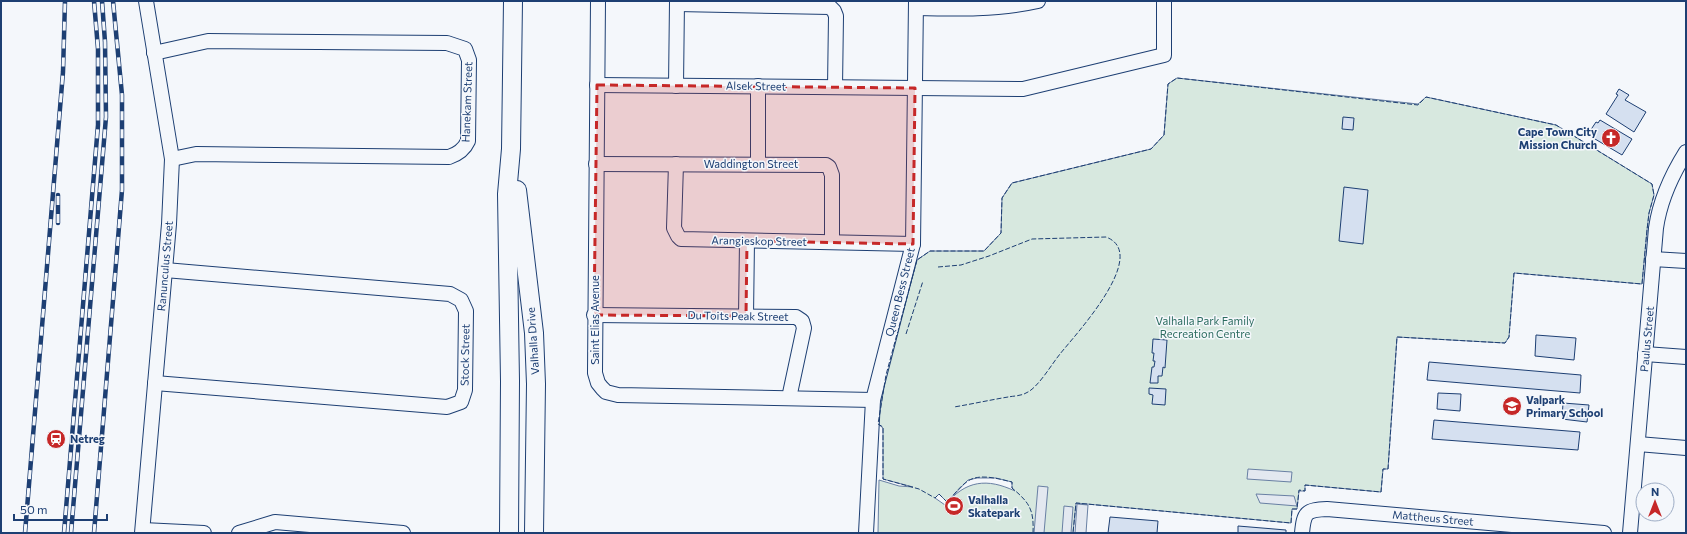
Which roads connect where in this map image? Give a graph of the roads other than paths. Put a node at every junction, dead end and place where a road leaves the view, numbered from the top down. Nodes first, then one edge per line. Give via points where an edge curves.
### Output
1 (146, 1) edge
2 (513, 1) edge
3 (598, 1) edge
4 (1038, 1) edge
5 (1164, 1) edge
6 (677, 3) edge
7 (916, 5) edge
8 (154, 53) junction
9 (597, 85) junction
10 (676, 86) junction
11 (758, 86) junction
12 (835, 87) junction
13 (915, 88) junction
14 (511, 150) junction
15 (1686, 152) edge
16 (172, 159) junction
17 (596, 164) junction
18 (676, 164) junction
19 (758, 164) junction
20 (747, 240) junction
21 (832, 242) junction
22 (913, 244) junction
23 (1653, 259) junction
24 (1686, 261) edge
25 (165, 270) junction
26 (594, 315) junction
27 (746, 316) junction
28 (1645, 354) junction
29 (1686, 357) edge
30 (155, 383) junction
31 (789, 398) junction
32 (872, 400) junction
33 (1638, 444) junction
34 (1686, 448) edge
35 (142, 531) edge
36 (247, 532) edge
37 (204, 533) edge
38 (403, 533) edge
39 (509, 533) edge
40 (534, 533) edge
41 (866, 533) edge
42 (1302, 533) edge
43 (1604, 533) edge
44 (1630, 533) edge

1 - 8 street, Ranunculus Street
2 - 14 main road, Valhalla Drive
3 - 9 street, Saint Elias Avenue
4 - 7 street via 1016,6 964,9
5 - 13 street, Alsek Street via 1164,55 1023,89
6 - 10 street
6 - 12 street via 830,7 836,16
7 - 13 street, Queen Bess Street
8 - 16 street, Ranunculus Street
8 - 16 street, Hanekam Street via 208,41 447,43 465,48 469,60 468,141 456,155 449,157 196,154
9 - 10 street, Alsek Street
9 - 17 street, Saint Elias Avenue
10 - 11 street, Alsek Street
11 - 12 street, Alsek Street
11 - 19 street
12 - 13 street, Alsek Street
13 - 22 street, Queen Bess Street
14 - 39 main road, Valhalla Drive via 507,194
14 - 40 main road, Valhalla Drive via 534,333
15 - 23 street, Paulus Street via 1662,198
16 - 25 street, Ranunculus Street
17 - 18 street, Waddington Street
17 - 26 street, Saint Elias Avenue
18 - 19 street, Waddington Street
18 - 20 street, Arangieskop Street via 674,228 678,236 685,240
19 - 21 street, Waddington Street via 829,167 832,175
20 - 21 street, Arangieskop Street
20 - 27 street
21 - 22 street, Arangieskop Street
22 - 32 street, Queen Bess Street
23 - 24 street
23 - 28 street, Paulus Street
25 - 30 street, Ranunculus Street
25 - 30 street, Stock Street via 450,294 461,300 466,311 465,390 461,402 447,407
26 - 27 street, Du Toits Peak Street
26 - 31 street, Saint Elias Avenue via 595,373 598,383 606,392 618,395
27 - 31 street, Du Toits Peak Street via 796,317 804,324
28 - 29 street
28 - 33 street, Paulus Street
30 - 35 street, Ranunculus Street
31 - 32 street, Saint Elias Avenue
32 - 41 street, Queen Bess Street
33 - 34 street
33 - 44 street, Paulus Street
35 - 37 street
36 - 38 street via 275,522
42 - 43 street, Mattheus Street via 1304,517 1312,510

